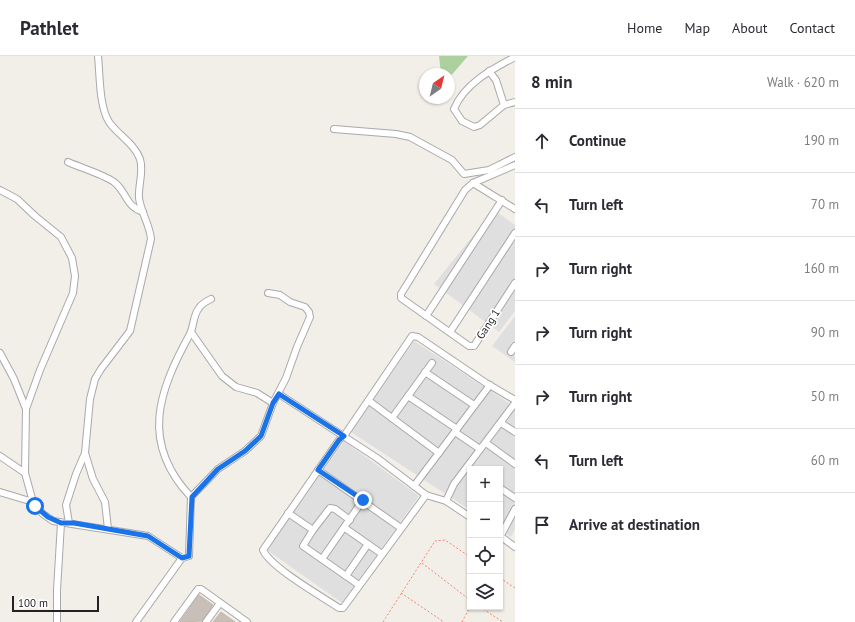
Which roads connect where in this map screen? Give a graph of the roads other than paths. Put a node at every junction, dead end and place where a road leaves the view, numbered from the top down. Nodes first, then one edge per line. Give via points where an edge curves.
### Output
1 (98, 56) edge
2 (515, 57) edge
3 (489, 71) junction
4 (515, 102) edge
5 (504, 105) junction
6 (334, 129) dead end
7 (515, 157) edge
8 (68, 162) dead end
9 (514, 167) edge
10 (473, 183) junction
11 (0, 190) edge
12 (502, 200) junction
13 (515, 209) edge
14 (143, 212) junction
15 (515, 233) edge
16 (515, 283) edge
17 (268, 293) dead end
18 (211, 299) dead end
19 (426, 316) junction
20 (191, 332) junction
21 (450, 332) junction
22 (515, 346) edge
23 (511, 352) dead end
24 (0, 353) edge
25 (432, 363) dead end
26 (425, 372) junction
27 (490, 385) junction
28 (279, 394) junction
29 (408, 396) junction
30 (369, 401) junction
31 (515, 401) edge
32 (273, 403) junction
33 (474, 405) junction
34 (26, 409) junction
35 (392, 418) junction
36 (501, 423) junction
37 (456, 430) junction
38 (515, 432) edge
39 (344, 436) junction
40 (486, 443) junction
41 (480, 449) junction
42 (85, 453) junction
43 (439, 453) junction
44 (0, 456) edge
45 (515, 464) edge
46 (470, 466) edge
47 (318, 470) junction
48 (467, 470) edge
49 (25, 473) junction
50 (414, 486) junction
51 (503, 490) edge
52 (0, 492) edge
53 (426, 495) junction
54 (192, 497) junction
55 (515, 498) edge
56 (363, 500) junction
57 (446, 501) junction
58 (33, 502) junction
59 (515, 509) edge
60 (288, 513) junction
61 (467, 515) edge
62 (350, 520) junction
63 (61, 523) junction
64 (69, 523) junction
65 (345, 528) junction
66 (401, 528) junction
67 (108, 529) junction
68 (312, 530) junction
69 (503, 531) edge
70 (502, 538) edge
71 (368, 544) junction
72 (515, 547) edge
73 (382, 554) junction
74 (182, 558) junction
75 (322, 559) junction
76 (346, 576) junction
77 (359, 585) junction
78 (220, 603) junction
79 (242, 621) edge
80 (57, 622) edge
81 (136, 622) edge
82 (174, 622) edge
83 (206, 622) edge

1 - 14 street via 106,116 113,127 129,142 139,158 139,199
2 - 3 street
3 - 5 street via 496,80
3 - 5 street via 461,95 454,109 462,121 474,127
4 - 5 street
6 - 7 street via 410,137 452,160 464,174 489,170
8 - 14 street via 111,180 120,188 131,205
9 - 10 street
10 - 12 street
10 - 19 street via 465,190 401,294 401,298
11 - 34 street via 17,199 61,237 72,258 75,276 73,293 37,375
12 - 13 street
12 - 19 street
14 - 42 street via 151,239 131,328 95,379 90,399
15 - 21 street
16 - 21 street, Gang 1 via 474,346 470,346
17 - 28 street via 280,295 305,307 310,317
18 - 20 street via 199,307
19 - 21 street
20 - 32 street via 222,376 236,388 257,393
20 - 54 street via 161,401 158,429 166,462 177,482
22 - 23 street
24 - 34 street
25 - 26 street
26 - 29 street
26 - 33 street
27 - 30 street via 418,336 412,336
27 - 31 street
27 - 33 street
28 - 32 street
28 - 39 street
29 - 35 street
29 - 37 street
30 - 35 street
30 - 39 street
31 - 36 street
32 - 54 street via 261,436 245,451 218,469
33 - 37 street
34 - 49 street
35 - 43 street
36 - 38 street
36 - 40 street
37 - 41 street
37 - 43 street
39 - 47 street
39 - 50 street
40 - 41 street
40 - 45 street
41 - 46 street
42 - 64 street via 66,505
42 - 67 street via 93,479 105,502
43 - 50 street
44 - 49 street
47 - 56 street
47 - 60 street
48 - 57 street via 454,484
49 - 58 street
50 - 53 street
51 - 55 street
52 - 58 street
53 - 57 street
53 - 66 street
54 - 74 street via 189,556
56 - 62 street
56 - 66 street
57 - 61 street
58 - 63 street via 43,514
59 - 69 street
60 - 68 street
60 - 77 street via 263,550 266,557 285,573 339,608 345,607
62 - 65 street
62 - 68 street via 330,508
63 - 64 street
63 - 80 street
64 - 67 street
65 - 71 street
65 - 75 street
66 - 73 street
67 - 74 street via 148,536
68 - 75 street via 303,546
70 - 72 street
71 - 73 street
71 - 76 street
73 - 77 street
74 - 81 street
75 - 76 street
76 - 77 street
78 - 79 street
78 - 82 street via 198,589
78 - 83 street

